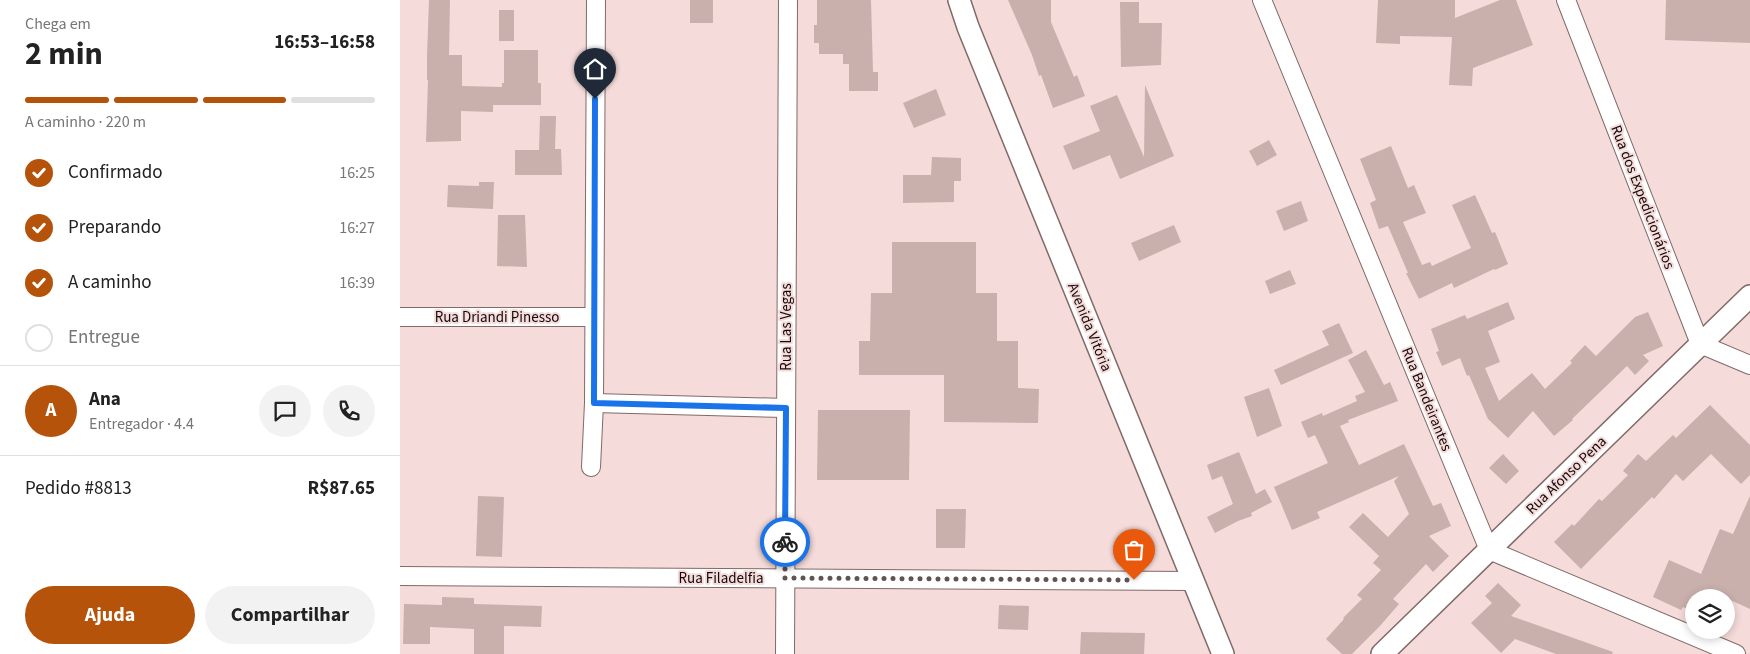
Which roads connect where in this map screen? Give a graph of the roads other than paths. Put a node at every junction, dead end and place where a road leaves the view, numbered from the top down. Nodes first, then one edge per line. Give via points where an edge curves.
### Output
1 (596, 0) edge
2 (788, 0) edge
3 (959, 0) edge
4 (1262, 0) edge
5 (1566, 0) edge
6 (1750, 296) edge
7 (400, 317) edge
8 (593, 317) junction
9 (1700, 344) junction
10 (1750, 366) edge
11 (594, 403) junction
12 (786, 408) junction
13 (591, 468) dead end
14 (1489, 550) junction
15 (400, 576) edge
16 (785, 578) junction
17 (1192, 581) junction
18 (785, 654) edge
19 (1222, 654) edge
20 (1382, 654) edge
21 (1736, 654) edge

1 - 8 street
2 - 12 street, Rua Las Vegas
3 - 17 street, Avenida Vitória
4 - 14 street, Rua Bandeirantes
5 - 9 street, Rua dos Expedicionários
6 - 9 street, Rua Afonso Pena
7 - 8 street, Rua Driandi Pinesso
8 - 11 street
9 - 10 street
9 - 14 street, Rua Afonso Pena
11 - 12 street
11 - 13 street
12 - 16 street, Rua Las Vegas
14 - 20 street, Rua Afonso Pena
14 - 21 street
15 - 16 street, Rua Filadelfia
16 - 17 street, Rua Filadelfia
16 - 18 street, Rua Las Vegas
17 - 19 street, Avenida Vitória

